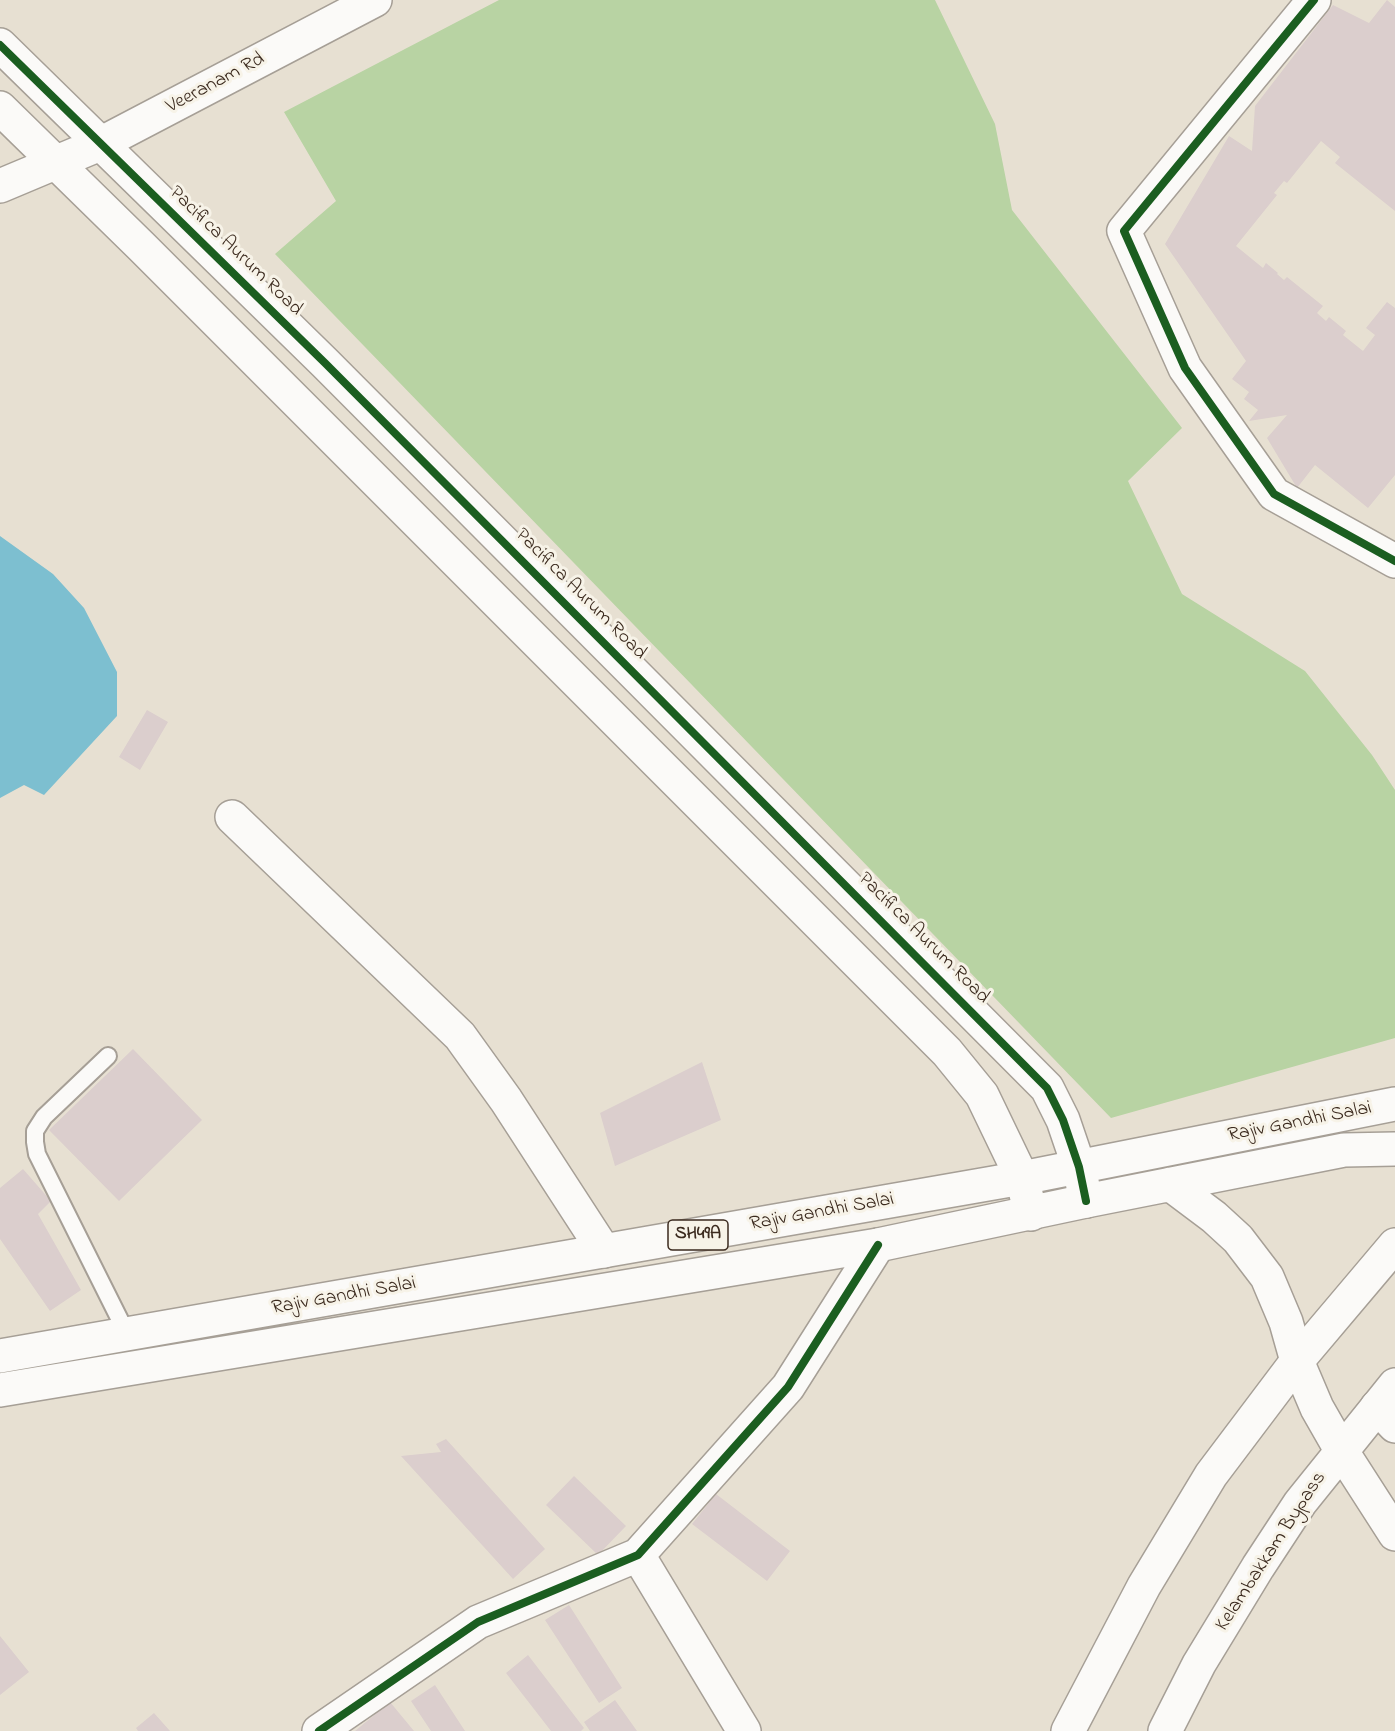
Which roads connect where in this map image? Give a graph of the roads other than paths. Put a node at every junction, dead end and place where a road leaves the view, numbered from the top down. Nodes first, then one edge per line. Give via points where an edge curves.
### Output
1 (375, 0) edge
2 (1314, 0) edge
3 (0, 45) edge
4 (0, 108) edge
5 (100, 144) junction
6 (54, 162) junction
7 (0, 186) edge
8 (1395, 560) edge
9 (232, 817) dead end
10 (108, 1056) dead end
11 (1395, 1104) edge
12 (1395, 1149) edge
13 (1079, 1167) junction
14 (1022, 1178) junction
15 (1170, 1184) junction
16 (1086, 1201) junction
17 (1031, 1214) junction
18 (878, 1245) junction
19 (1395, 1245) edge
20 (604, 1251) junction
21 (127, 1334) junction
22 (0, 1356) edge
23 (1297, 1361) junction
24 (0, 1390) edge
25 (1389, 1406) edge
26 (1341, 1450) junction
27 (1395, 1534) edge
28 (638, 1555) junction
29 (319, 1731) edge
30 (744, 1731) edge
31 (1068, 1731) edge
32 (1165, 1731) edge

1 - 5 street, Veeranam Rd
2 - 8 street via 1124,231 1185,368 1274,494
3 - 5 street, Pacifica Aurum Road
4 - 6 street
5 - 6 street, Veeranam Rd
5 - 13 street, Pacifica Aurum Road via 325,363 1047,1088
6 - 7 street, Veeranam Rd
6 - 14 street via 947,1052 982,1095
9 - 20 street via 460,1036
10 - 21 lane via 44,1117 35,1131 35,1142 37,1154
11 - 13 street, Rajiv Gandhi Salai / SH49A
12 - 15 street, Rajiv Gandhi Salai / SH49A via 1344,1150
13 - 14 street, Rajiv Gandhi Salai / SH49A
13 - 16 street, Pacifica Aurum Road
14 - 17 street
14 - 20 street, Rajiv Gandhi Salai / SH49A
15 - 16 street, Rajiv Gandhi Salai / SH49A
15 - 23 street via 1238,1239 1267,1277
16 - 17 street, Rajiv Gandhi Salai / SH49A
17 - 18 street, Rajiv Gandhi Salai / SH49A
18 - 24 street, Rajiv Gandhi Salai / SH49A
18 - 28 street via 788,1386
19 - 23 street
20 - 21 street, Rajiv Gandhi Salai / SH49A
21 - 22 street, Rajiv Gandhi Salai / SH49A
23 - 26 street
23 - 31 street via 1211,1475 1143,1586
25 - 26 street, Kelambakkam Bypass
26 - 27 street
26 - 32 street, Kelambakkam Bypass via 1258,1567 1199,1664
28 - 29 street via 478,1622
28 - 30 street

